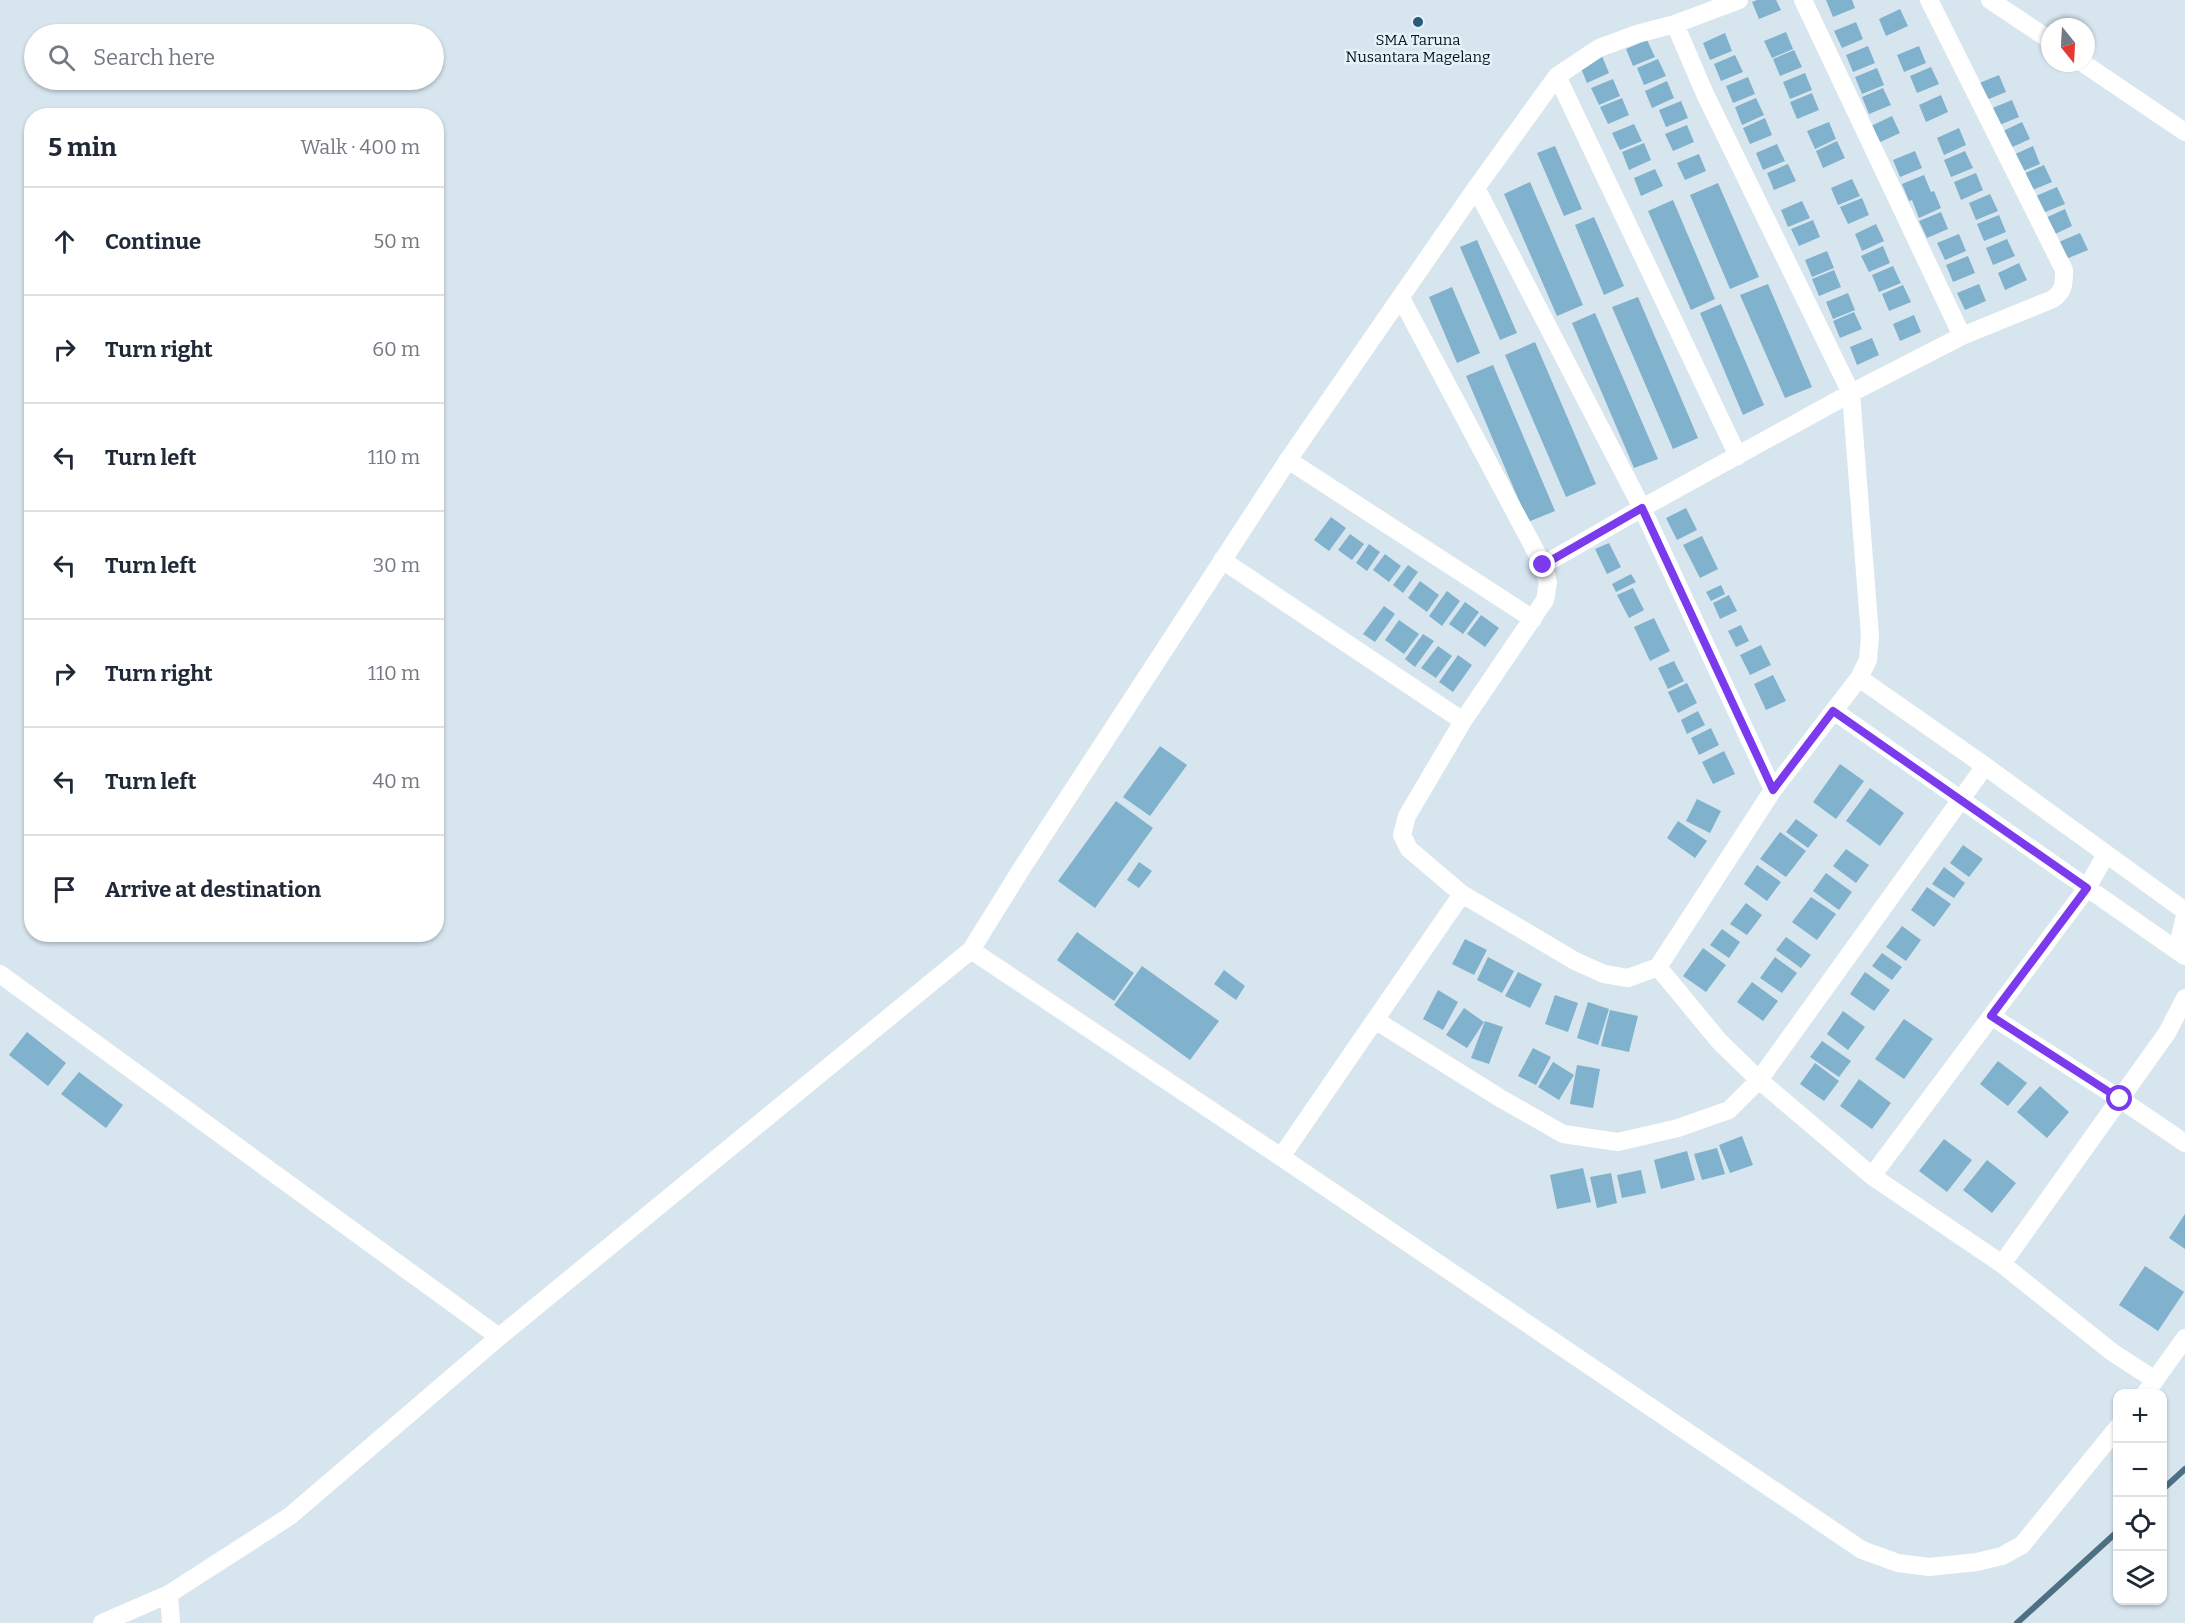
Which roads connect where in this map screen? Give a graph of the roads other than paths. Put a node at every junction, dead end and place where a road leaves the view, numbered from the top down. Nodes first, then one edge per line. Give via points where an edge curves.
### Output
1 (1739, 0) edge
2 (1803, 0) edge
3 (1929, 0) edge
4 (1990, 0) edge
5 (1675, 24) junction
6 (2041, 34) edge
7 (2095, 71) edge
8 (1557, 76) junction
9 (2185, 132) edge
10 (1476, 188) junction
11 (1401, 298) junction
12 (1962, 336) junction
13 (1851, 393) junction
14 (1738, 456) junction
15 (1288, 460) junction
16 (1642, 508) junction
17 (1222, 560) junction
18 (1543, 565) junction
19 (1533, 619) junction
20 (1859, 678) junction
21 (1833, 711) junction
22 (1463, 721) junction
23 (1985, 766) junction
24 (1773, 790) junction
25 (1961, 799) junction
26 (2106, 854) junction
27 (2087, 888) junction
28 (1462, 894) junction
29 (2185, 913) edge
30 (971, 950) junction
31 (2181, 954) edge
32 (1658, 967) junction
33 (0, 974) edge
34 (2185, 998) edge
35 (1991, 1016) junction
36 (1375, 1020) junction
37 (1759, 1080) junction
38 (2120, 1099) junction
39 (2185, 1143) edge
40 (1281, 1156) junction
41 (1872, 1176) junction
42 (2002, 1264) junction
43 (499, 1337) junction
44 (2185, 1338) edge
45 (2150, 1387) edge
46 (2113, 1433) edge
47 (169, 1594) junction
48 (102, 1623) edge
49 (171, 1623) edge

1 - 5 street
2 - 12 street
3 - 12 street via 2064,270 2064,286 2053,299
4 - 6 street
5 - 8 street via 1599,48
5 - 13 street via 1705,94
7 - 9 street
8 - 10 street
8 - 14 street
10 - 11 street
10 - 16 street
11 - 15 street
11 - 18 street
12 - 13 street
13 - 14 street
13 - 20 street via 1870,636 1869,653
14 - 16 street
15 - 17 street
15 - 19 street
16 - 18 street
16 - 24 street
17 - 22 street
17 - 30 street
18 - 19 street via 1548,584 1545,600
19 - 22 street
20 - 21 street
20 - 23 street
21 - 24 street
21 - 25 street
22 - 28 street via 1407,816 1402,835 1409,849
23 - 25 street
23 - 26 street
24 - 32 street
25 - 27 street
25 - 37 street
26 - 27 street
26 - 29 street
27 - 31 street
27 - 35 street
28 - 32 street via 1604,974 1628,978
28 - 36 street
29 - 31 street
30 - 40 street
30 - 43 street
32 - 37 street via 1719,1041
33 - 43 street
34 - 38 street via 2167,1033
35 - 38 street
35 - 41 street
36 - 37 street via 1563,1134 1618,1142 1678,1128 1729,1110
36 - 40 street
37 - 41 street
38 - 39 street
38 - 42 street
40 - 46 street via 1862,1550 1898,1563 1929,1567 1977,1562 2002,1556 2022,1545
41 - 42 street
42 - 45 street
43 - 47 street via 290,1516
44 - 45 street
47 - 48 street
47 - 49 street

